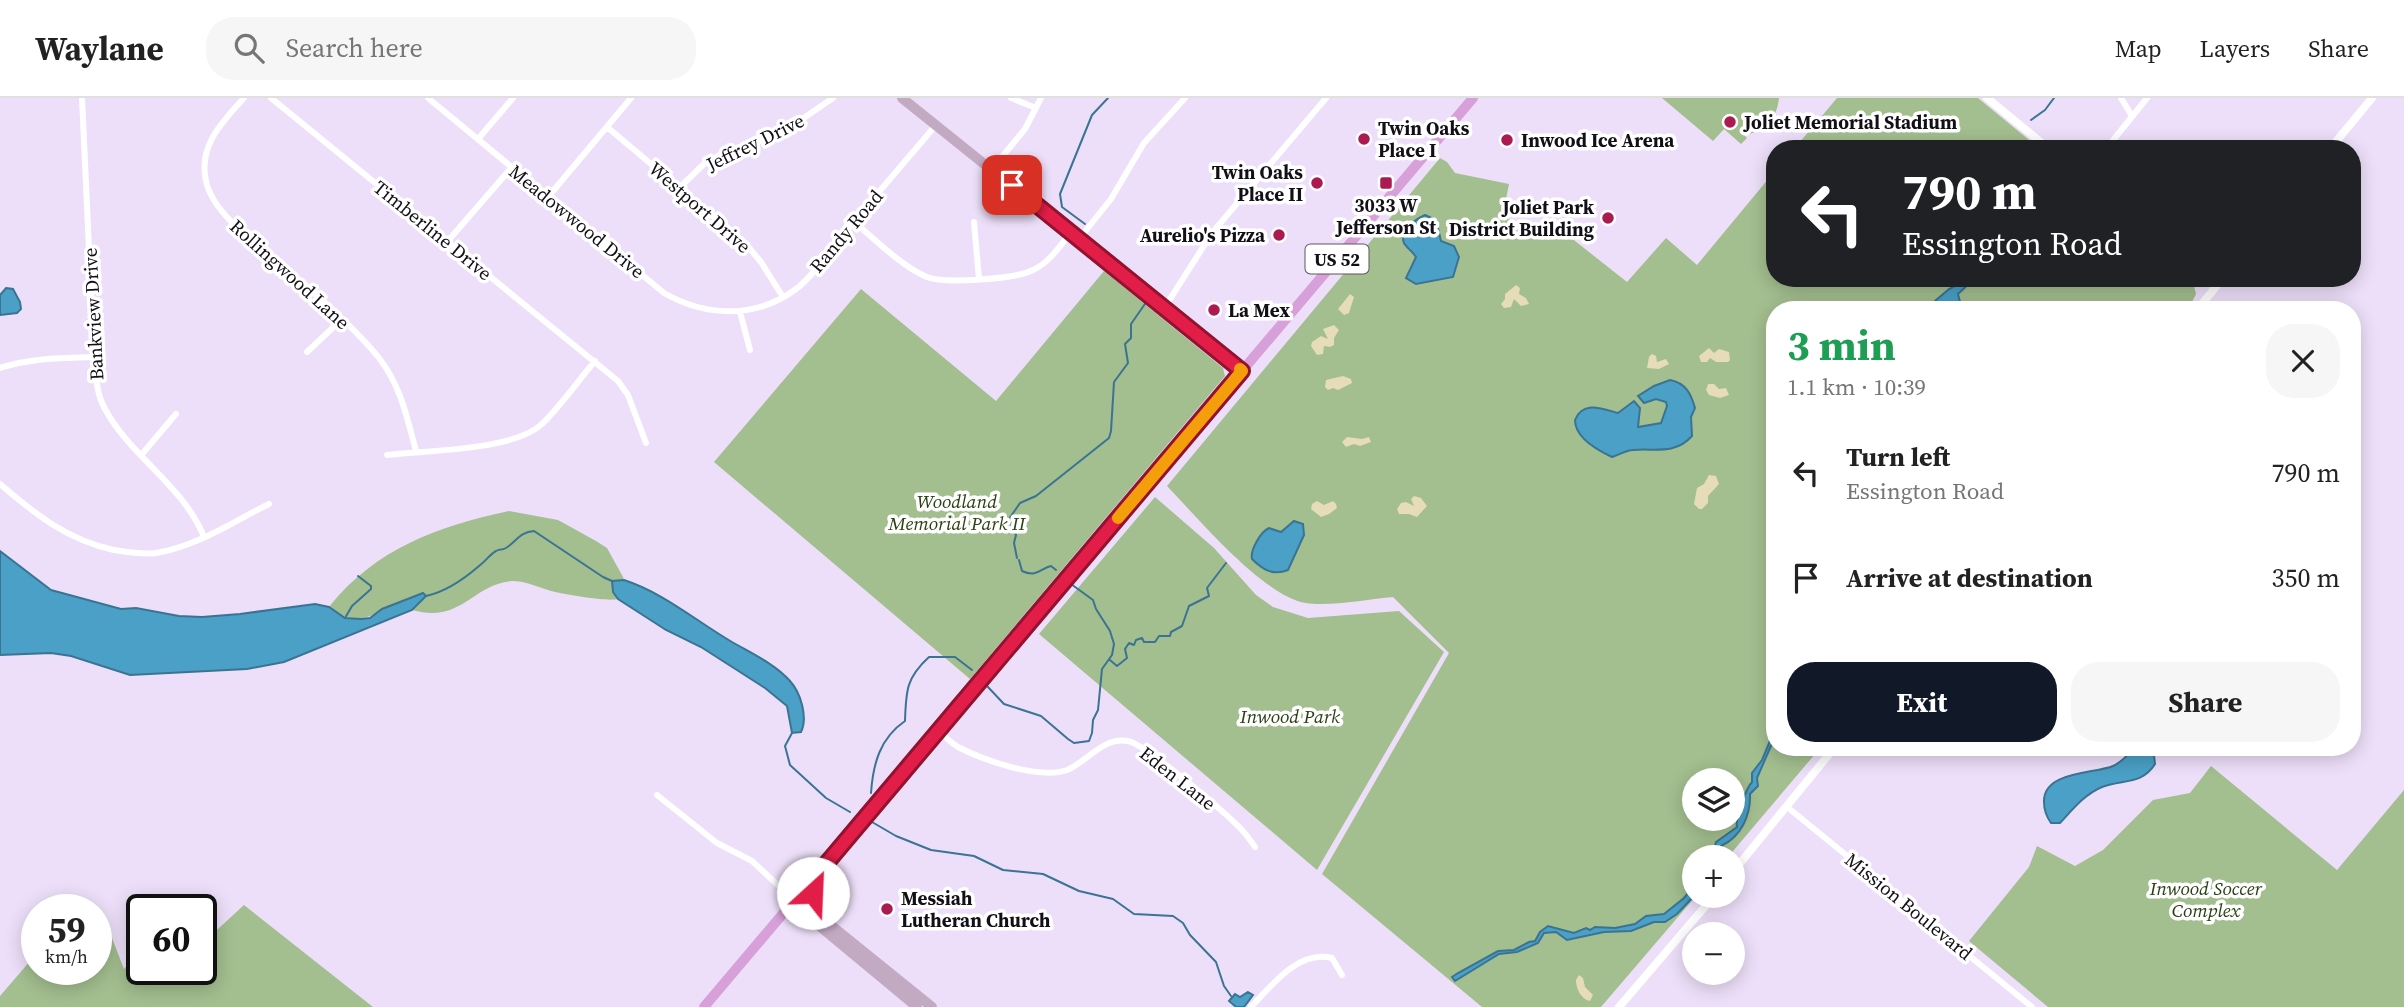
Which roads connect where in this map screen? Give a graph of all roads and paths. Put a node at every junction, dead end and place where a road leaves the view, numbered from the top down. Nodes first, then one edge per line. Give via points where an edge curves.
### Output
1 (82, 98) edge
2 (244, 98) edge
3 (271, 98) edge
4 (428, 98) edge
5 (513, 98) edge
6 (631, 98) edge
7 (833, 98) edge
8 (902, 98) edge
9 (1011, 98) edge
10 (1041, 98) edge
11 (1185, 98) edge
12 (1326, 98) edge
13 (1473, 98) edge
14 (1987, 98) edge
15 (2120, 98) edge
16 (2147, 98) edge
17 (2372, 98) edge
18 (1036, 108) junction
19 (2132, 116) junction
20 (936, 125) junction
21 (607, 127) junction
22 (478, 139) junction
23 (2038, 140) edge
24 (2113, 140) edge
25 (2337, 140) edge
26 (512, 167) junction
27 (992, 169) junction
28 (680, 188) junction
29 (548, 197) junction
30 (854, 222) junction
31 (974, 222) dead end
32 (1075, 235) junction
33 (447, 242) junction
34 (979, 279) junction
35 (2215, 287) edge
36 (783, 297) junction
37 (2204, 301) edge
38 (1165, 307) junction
39 (740, 312) junction
40 (341, 320) junction
41 (750, 350) dead end
42 (307, 352) dead end
43 (94, 357) junction
44 (595, 361) junction
45 (0, 368) edge
46 (1242, 371) junction
47 (176, 414) dead end
48 (646, 443) dead end
49 (416, 451) junction
50 (142, 454) junction
51 (387, 455) dead end
52 (0, 484) edge
53 (269, 504) dead end
54 (204, 537) junction
55 (937, 730) junction
56 (1828, 756) edge
57 (657, 795) dead end
58 (1786, 806) junction
59 (1255, 847) dead end
60 (1745, 857) edge
61 (820, 871) junction
62 (795, 901) junction
63 (1704, 908) edge
64 (828, 923) junction
65 (1342, 975) dead end
66 (704, 1007) edge
67 (917, 1007) edge
68 (932, 1007) edge
69 (1251, 1007) edge
70 (1619, 1007) edge
71 (2032, 1007) edge

1 - 43 street, Bankview Drive
2 - 40 street, Rollingwood Lane via 208,144 205,180 212,198
3 - 33 street, Timberline Drive
4 - 22 street, Meadowwood Drive
5 - 22 street
6 - 21 street
7 - 28 street, Jeffrey Drive via 789,128 705,163
8 - 20 main road
9 - 18 street
10 - 18 street
11 - 32 street via 1144,143 1111,199
12 - 38 street via 1212,233
13 - 46 main road, US 52
14 - 23 street
15 - 19 street
16 - 19 street
17 - 25 street
18 - 27 street via 1026,129
19 - 24 street
20 - 27 main road
20 - 30 street, Randy Road
21 - 28 street, Westport Drive
21 - 29 street
22 - 26 street, Meadowwood Drive
26 - 29 street, Meadowwood Drive
26 - 33 street
27 - 32 main road
28 - 36 street, Westport Drive via 745,243
29 - 39 street, Meadowwood Drive via 664,293 691,306
30 - 34 street via 928,278
30 - 36 street, Randy Road via 797,289
31 - 34 street
32 - 34 street via 1032,271
32 - 38 main road
33 - 44 street, Timberline Drive
35 - 37 street
36 - 39 street, Randy Road
38 - 46 main road
39 - 41 street
40 - 42 street
40 - 49 street, Rollingwood Lane via 379,357 393,378 403,398
43 - 45 street via 50,358
43 - 50 street, Bankview Drive via 97,389 105,409
44 - 48 street, Timberline Drive via 628,395
44 - 49 street via 542,424 520,439
46 - 55 main road, US 52
47 - 50 street
49 - 51 street
50 - 54 street, Bankview Drive via 186,503
52 - 54 street via 51,525 91,545 155,553
53 - 54 street
55 - 59 street, Eden Lane via 973,754 1048,773 1067,770 1105,745 1127,740 1186,782 1239,827
55 - 61 main road, US 52
56 - 58 street
57 - 62 street via 717,843 752,861
58 - 60 street
58 - 71 street, Mission Boulevard
61 - 62 main road, US 52
61 - 64 main road via 812,899
62 - 64 main road
62 - 66 main road, US 52
62 - 67 main road
63 - 70 street
64 - 68 main road
65 - 69 street via 1332,958 1310,958 1279,978

